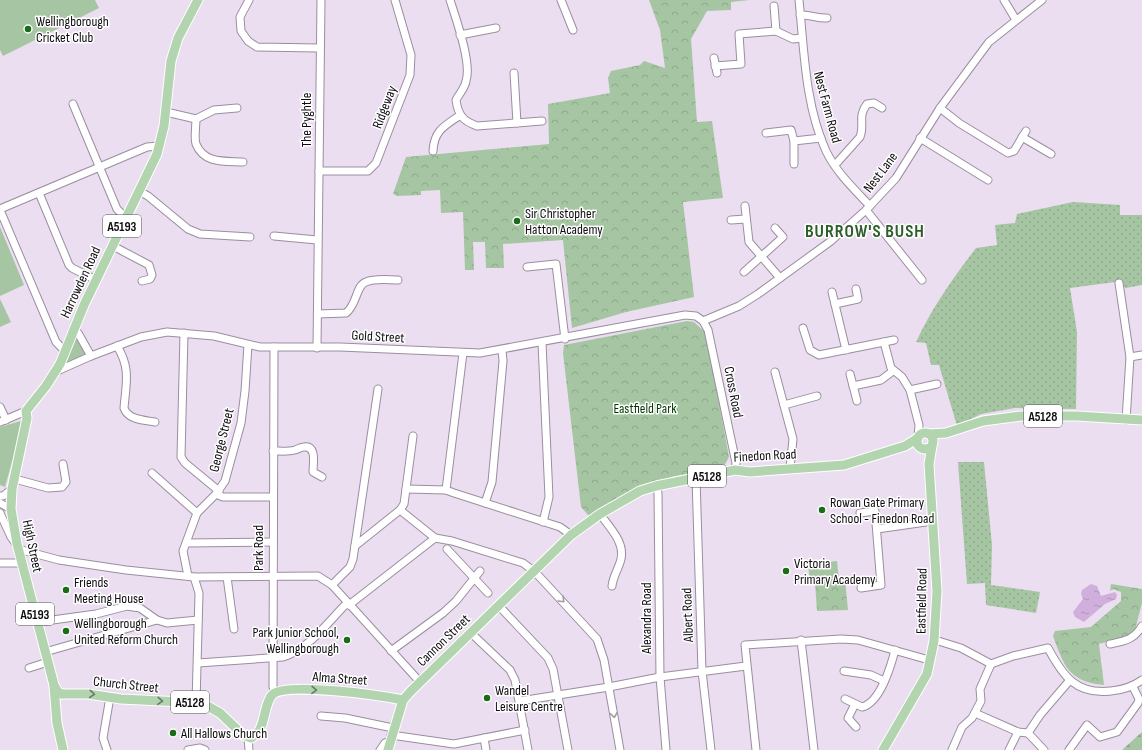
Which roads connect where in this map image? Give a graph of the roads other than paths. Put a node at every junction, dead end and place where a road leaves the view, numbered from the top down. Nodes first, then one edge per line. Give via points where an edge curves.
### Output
1 (198, 0) edge
2 (249, 0) edge
3 (321, 0) edge
4 (395, 0) edge
5 (450, 0) edge
6 (561, 0) edge
7 (799, 0) edge
8 (1004, 0) edge
9 (1042, 0) edge
10 (774, 6) dead end
11 (800, 15) junction
12 (827, 18) dead end
13 (1016, 20) junction
14 (496, 28) dead end
15 (573, 30) dead end
16 (776, 31) junction
17 (460, 35) junction
18 (802, 38) junction
19 (319, 48) junction
20 (715, 66) dead end
21 (514, 73) dead end
22 (73, 104) dead end
23 (237, 108) dead end
24 (882, 108) dead end
25 (940, 108) junction
26 (166, 112) junction
27 (460, 116) junction
28 (196, 119) junction
29 (542, 121) dead end
30 (517, 123) junction
31 (766, 133) dead end
32 (821, 138) junction
33 (920, 138) junction
34 (794, 141) junction
35 (159, 146) junction
36 (433, 151) dead end
37 (1051, 154) dead end
38 (243, 162) dead end
39 (794, 164) dead end
40 (835, 166) junction
41 (99, 167) junction
42 (319, 171) junction
43 (988, 180) dead end
44 (139, 191) junction
45 (39, 193) junction
46 (745, 206) dead end
47 (868, 208) junction
48 (0, 210) edge
49 (126, 218) junction
50 (746, 219) junction
51 (731, 220) dead end
52 (775, 228) dead end
53 (274, 236) dead end
54 (250, 237) dead end
55 (317, 240) junction
56 (113, 246) junction
57 (761, 258) junction
58 (527, 267) dead end
59 (744, 272) dead end
60 (780, 278) junction
61 (96, 280) junction
62 (398, 280) dead end
63 (922, 280) dead end
64 (142, 281) dead end
65 (1119, 283) dead end
66 (856, 289) dead end
67 (832, 292) dead end
68 (835, 304) junction
69 (318, 314) junction
70 (703, 321) junction
71 (803, 328) dead end
72 (73, 330) junction
73 (184, 333) junction
74 (565, 339) junction
75 (894, 340) dead end
76 (884, 342) junction
77 (542, 343) junction
78 (248, 345) junction
79 (117, 346) junction
80 (274, 347) junction
81 (317, 348) junction
82 (502, 350) junction
83 (846, 350) junction
84 (65, 351) junction
85 (463, 353) junction
86 (1142, 355) edge
87 (91, 356) junction
88 (1130, 357) junction
89 (893, 371) junction
90 (55, 372) junction
91 (775, 372) dead end
92 (850, 374) dead end
93 (936, 384) dead end
94 (853, 386) junction
95 (378, 389) dead end
96 (910, 390) junction
97 (817, 396) dead end
98 (857, 401) dead end
99 (784, 405) junction
100 (0, 407) edge
101 (26, 411) junction
102 (1126, 420) junction
103 (1142, 420) edge
104 (3, 421) edge
105 (154, 422) dead end
106 (919, 425) junction
107 (946, 433) junction
108 (928, 434) junction
109 (413, 436) dead end
110 (919, 443) junction
111 (932, 445) junction
112 (273, 451) junction
113 (63, 464) dead end
114 (929, 464) junction
115 (790, 468) junction
116 (735, 470) junction
117 (152, 473) dead end
118 (322, 477) dead end
119 (696, 478) junction
120 (15, 479) junction
121 (656, 486) junction
122 (12, 489) junction
123 (406, 489) junction
124 (446, 490) junction
125 (217, 492) junction
126 (0, 496) edge
127 (273, 497) junction
128 (0, 502) edge
129 (485, 503) junction
130 (11, 509) junction
131 (400, 510) junction
132 (0, 513) edge
133 (197, 513) junction
134 (860, 513) dead end
135 (600, 514) junction
136 (933, 521) junction
137 (543, 522) junction
138 (877, 529) junction
139 (571, 535) junction
140 (435, 538) junction
141 (272, 542) junction
142 (186, 543) junction
143 (17, 546) junction
144 (355, 546) junction
145 (447, 549) dead end
146 (0, 563) edge
147 (22, 563) junction
148 (480, 571) dead end
149 (535, 572) junction
150 (272, 576) junction
151 (191, 577) junction
152 (227, 577) junction
153 (474, 578) junction
154 (332, 585) junction
155 (612, 586) dead end
156 (861, 588) dead end
157 (488, 593) dead end
158 (348, 604) junction
159 (499, 606) junction
160 (157, 620) junction
161 (198, 620) junction
162 (38, 622) junction
163 (1142, 626) edge
164 (234, 629) dead end
165 (471, 632) junction
166 (1140, 636) edge
167 (801, 640) junction
168 (934, 640) junction
169 (1110, 644) dead end
170 (391, 650) junction
171 (895, 650) junction
172 (45, 652) junction
173 (273, 657) junction
174 (930, 660) junction
175 (48, 662) junction
176 (198, 663) junction
177 (991, 664) junction
178 (746, 666) junction
179 (29, 668) dead end
180 (844, 670) dead end
181 (702, 671) junction
182 (660, 677) junction
183 (1070, 680) junction
184 (1142, 680) edge
185 (420, 682) junction
186 (884, 682) junction
187 (54, 685) junction
188 (609, 687) junction
189 (1133, 687) junction
190 (275, 692) junction
191 (62, 694) junction
192 (557, 694) junction
193 (110, 697) junction
194 (845, 699) dead end
195 (403, 700) junction
196 (520, 700) junction
197 (196, 703) junction
198 (854, 704) junction
199 (56, 705) junction
200 (975, 713) junction
201 (321, 716) dead end
202 (856, 727) dead end
203 (525, 730) junction
204 (1018, 732) junction
205 (1028, 734) junction
206 (248, 737) junction
207 (390, 738) edge
208 (484, 738) junction
209 (62, 749) edge
210 (107, 750) edge
211 (188, 750) edge
212 (205, 750) edge
213 (249, 750) edge
214 (380, 750) edge
215 (486, 750) edge
216 (528, 750) edge
217 (568, 750) edge
218 (620, 750) edge
219 (666, 750) edge
220 (711, 750) edge
221 (756, 750) edge
222 (814, 750) edge
223 (883, 750) edge
224 (952, 750) edge
225 (1009, 750) edge
226 (1044, 750) edge
227 (1069, 750) edge

1 - 26 main road, Harrowden Road / A5193 via 178,38 171,62
2 - 19 street via 240,17 241,31 248,41 257,47
3 - 19 street, The Pyghtle
4 - 42 street, Ridgeway via 412,64 376,163 368,171
5 - 17 street
6 - 15 street
7 - 11 street, Nest Farm Road
8 - 13 street
9 - 13 street, Nest Lane
10 - 16 street
11 - 12 street
11 - 18 street, Nest Farm Road
13 - 25 street, Nest Lane via 989,42
14 - 17 street
16 - 18 street via 793,39
16 - 20 street via 739,34 741,64
17 - 27 street via 467,75 466,83 456,100
18 - 32 street, Nest Farm Road via 806,76
19 - 42 street, The Pyghtle
21 - 30 street
22 - 41 street
23 - 28 street via 214,110
24 - 40 street via 874,103 867,104 860,118 860,137
25 - 33 street, Nest Lane
25 - 37 street via 1008,154 1014,152 1024,134
26 - 28 street
26 - 35 main road, Harrowden Road / A5193
27 - 30 street via 477,126
27 - 36 street via 441,128 433,140
28 - 38 street via 196,143 203,155 213,161
29 - 30 street
31 - 34 street via 791,130
32 - 34 street
32 - 40 street, Nest Farm Road
33 - 43 street
33 - 47 street, Nest Lane via 896,178
34 - 39 street
35 - 41 street via 151,146
35 - 44 main road, Harrowden Road / A5193
40 - 47 street, Nest Farm Road
41 - 45 street
41 - 49 street via 117,209
42 - 55 street, The Pyghtle
44 - 49 main road, Harrowden Road / A5193
44 - 54 street via 188,229 200,234
45 - 48 street
45 - 61 street via 69,264
46 - 50 street
47 - 60 street, Nest Lane via 831,241
47 - 63 street, Nest Farm Road
48 - 84 street via 56,342
49 - 56 main road, Harrowden Road / A5193
50 - 51 street
50 - 57 street via 749,242
52 - 57 street via 783,237
53 - 55 street
55 - 69 street, The Pyghtle
56 - 61 main road, Harrowden Road / A5193
56 - 64 street via 149,265 152,275 150,279
57 - 59 street
57 - 60 street
58 - 74 street via 556,264
60 - 70 street, Nest Lane via 738,306
61 - 72 main road, Harrowden Road / A5193
62 - 69 street via 367,281 360,287 355,302 346,313
65 - 88 street
66 - 68 street via 858,299
67 - 68 street
68 - 83 street
69 - 81 street, The Pyghtle
70 - 74 street, Gold Street via 696,316 685,315
70 - 116 street, Cross Road via 711,340 736,463
71 - 83 street via 807,344 814,353 827,354
72 - 84 main road, Harrowden Road / A5193
72 - 87 street via 78,333
73 - 78 street, Gold Street via 214,336
73 - 79 street, Gold Street via 167,332 141,337
73 - 125 street via 181,457
74 - 77 street, Gold Street
75 - 76 street
76 - 83 street
76 - 89 street
77 - 82 street, Gold Street
77 - 137 street via 549,497
78 - 80 street, Gold Street
78 - 125 street, George Street via 241,423 225,481
79 - 87 street, Gold Street
79 - 105 street via 126,366 124,408 132,417
80 - 81 street, Gold Street
80 - 112 street, Park Road
81 - 85 street, Gold Street
82 - 85 street, Gold Street
82 - 129 street via 492,482
84 - 90 main road, Harrowden Road / A5193
85 - 124 street
86 - 88 street
87 - 90 street, Gold Street
88 - 102 street
89 - 94 street via 880,380
89 - 96 street via 902,377
90 - 101 main road, Harrowden Road / A5193
91 - 99 street
92 - 94 street
93 - 96 street
94 - 98 street
95 - 144 street
96 - 106 street
97 - 99 street
99 - 115 street via 793,439
100 - 104 street
101 - 104 street
101 - 120 main road, High Street / A5193 via 27,418
102 - 103 main road, A5128
102 - 107 main road, A5128 via 1076,416 1021,416 983,421
106 - 108 street
106 - 110 street
107 - 108 main road, A5128
107 - 111 main road, A5128
108 - 110 main road via 922,434
108 - 111 main road via 933,437
109 - 123 street
110 - 111 main road via 929,449
110 - 114 main road, Eastfield Road
110 - 115 main road, Finedon Road / A5128 via 844,465
111 - 114 main road, Eastfield Road
112 - 118 street via 294,451 309,447 314,456 313,472
112 - 127 street, Park Road
113 - 120 street via 66,482 62,487 48,488
114 - 136 main road, Eastfield Road
115 - 116 main road, Finedon Road / A5128 via 750,472
116 - 119 main road, Finedon Road / A5128
117 - 133 street
119 - 121 main road, Finedon Road / A5128
119 - 181 street, Albert Road
120 - 122 main road, High Street / A5193
121 - 135 main road, Finedon Road / A5128 via 635,494
121 - 182 street, Alexandra Road
122 - 126 street via 4,496
122 - 130 main road, High Street / A5193
123 - 124 street
123 - 131 street via 404,504
124 - 129 street
125 - 127 street via 223,497
125 - 133 street, George Street
127 - 141 street, Park Road
128 - 130 street
129 - 137 street
130 - 143 main road, High Street / A5193
131 - 140 street
131 - 144 street
132 - 143 street
133 - 142 street, George Street
134 - 138 street via 875,511
135 - 139 main road, Finedon Road / A5128
135 - 155 street via 616,535 621,547 621,559 610,576
136 - 138 street
136 - 168 main road, Eastfield Road via 938,591
137 - 139 street via 566,530
138 - 156 street via 881,585
139 - 149 main road, Finedon Road / A5128
140 - 149 street via 523,563
140 - 158 street
141 - 142 street
141 - 150 street, Park Road
142 - 151 street, George Street via 183,558
143 - 147 main road, High Street / A5193
143 - 151 street via 59,560
144 - 154 street via 350,568
145 - 153 street
146 - 147 street
147 - 162 main road, High Street / A5193
148 - 153 street
149 - 159 main road, Cannon Street / A5128
149 -> 188 street via 597,639
150 - 152 street
150 - 154 street via 318,576
150 - 173 street, Park Road
151 - 152 street
151 - 161 street, George Street via 199,593
152 - 164 street
153 - 157 street
153 - 170 street via 443,614
154 - 158 street
158 - 170 street
158 - 173 street via 304,646 291,654
159 - 165 main road, Cannon Street / A5128
159 - 192 street via 548,658 553,669
160 - 161 street via 168,623
160 - 162 street via 140,608 127,606 96,614
160 - 172 street
161 - 176 street, George Street
162 - 172 main road, High Street / A5193
163 - 166 street
165 - 185 main road, Cannon Street / A5128
165 - 196 street via 510,670
166 - 169 street
167 - 171 street via 841,638
167 - 178 street via 745,645
167 - 222 street
168 - 174 main road, Eastfield Road
168 - 177 street via 961,648
170 - 185 street
171 - 174 street
171 - 186 street
172 - 175 main road, High Street / A5193
173 - 176 street
173 - 190 street, Park Road
174 - 223 main road, Eastfield Road via 927,674
175 - 179 street
175 - 187 main road, High Street / A5193
176 - 197 street, George Street
177 - 183 street via 1048,648 1058,667
177 - 200 street via 980,689 981,701
178 - 181 street
178 - 221 street
180 - 186 street via 871,675
181 - 182 street
181 - 220 street, Albert Road
182 - 188 street
182 - 219 street, Alexandra Road
183 - 189 street via 1085,690 1096,693
183 - 205 street via 1040,715
184 - 189 street
185 - 195 main road, Cannon Street / A5128
186 - 198 street via 870,704 862,707
187 - 191 main road, High Street / A5193
187 - 199 main road, High Street / A5193
188 - 192 street
188 -> 218 street
189 - 227 street via 1139,699 1138,703 1117,732 1100,737 1087,725
190 -> 195 main road, Alma Street via 350,691
190 - 206 main road via 262,724 254,736
191 -> 193 main road, Church Street / A5128
191 - 199 main road
192 - 196 street
192 - 217 street
193 -> 197 main road, Church Street / A5128
193 - 210 street via 103,738
194 - 198 street
195 - 207 main road, Cannon Street / A5128
196 - 203 street
197 - 206 main road, Church Street / A5128 via 215,709
198 - 202 street via 848,718
199 - 209 main road, High Street / A5193
200 - 204 street
200 - 224 street via 962,727
201 - 207 street via 345,718
203 - 208 street
203 - 216 street
204 - 205 street
204 - 225 street
205 - 226 street
206 - 213 street
207 - 208 street via 447,744
207 - 214 street, Cannon Street
208 - 215 street
211 - 212 street

